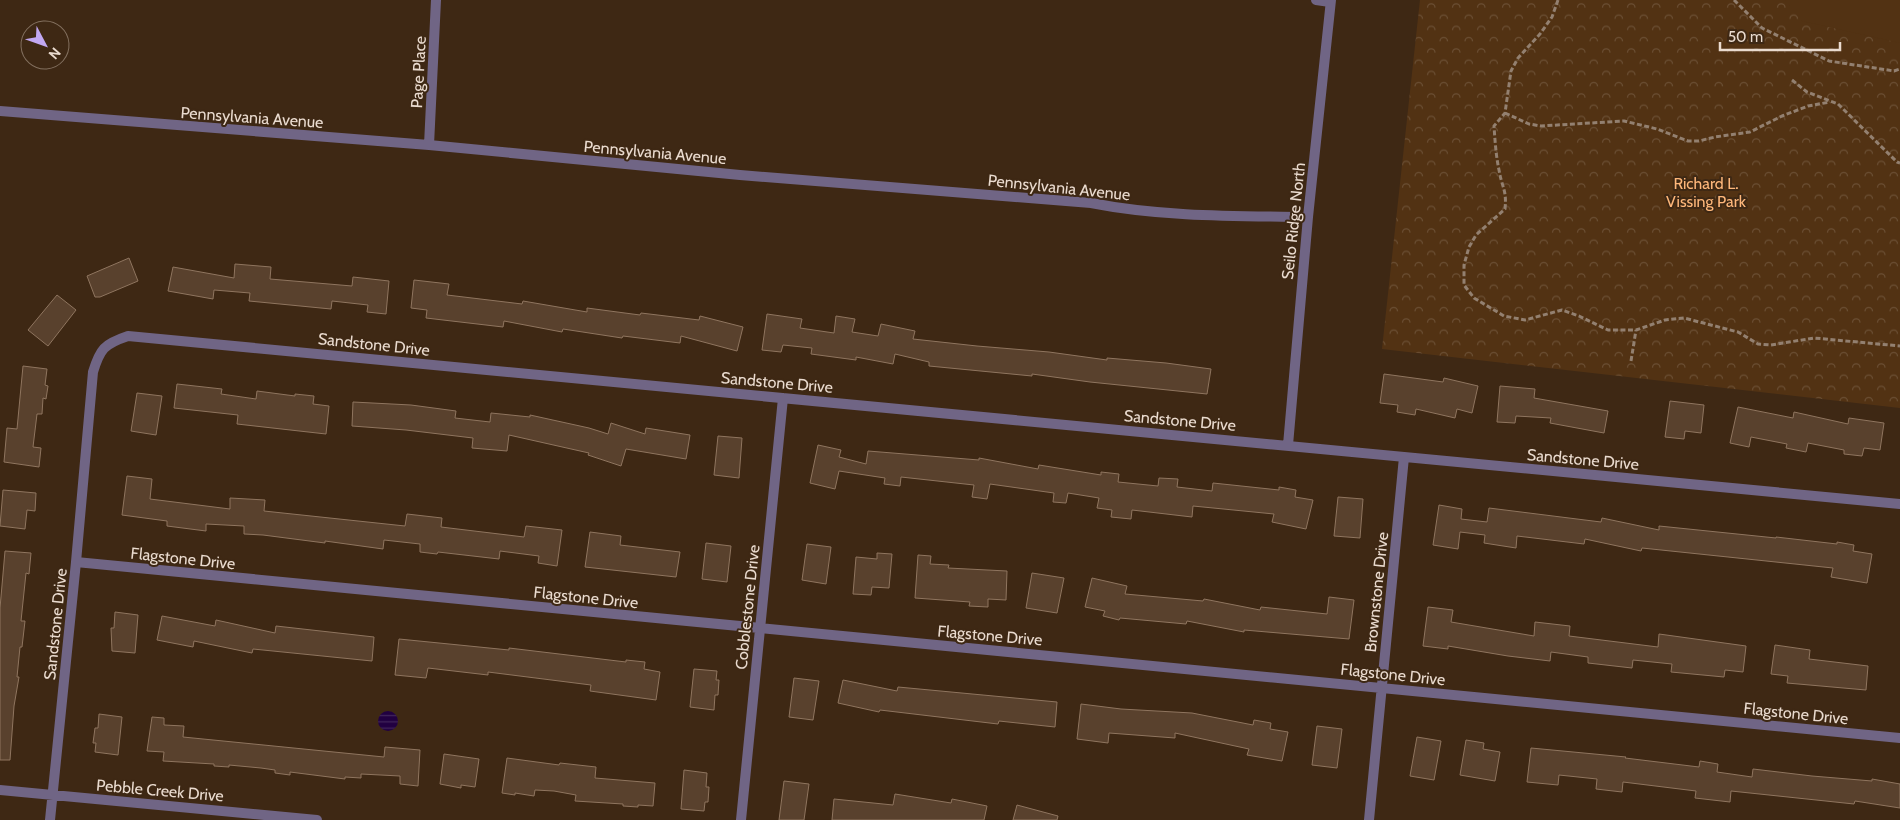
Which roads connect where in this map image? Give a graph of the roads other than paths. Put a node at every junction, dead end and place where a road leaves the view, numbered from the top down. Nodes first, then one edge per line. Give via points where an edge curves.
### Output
1 (436, 0) edge
2 (1316, 0) edge
3 (1330, 1) edge
4 (0, 111) edge
5 (429, 146) junction
6 (1308, 217) junction
7 (783, 398) junction
8 (1288, 445) junction
9 (1404, 457) junction
10 (1900, 504) edge
11 (76, 562) junction
12 (760, 628) junction
13 (1382, 688) junction
14 (1900, 738) edge
15 (0, 790) edge
16 (52, 794) junction
17 (50, 820) edge
18 (317, 820) edge
19 (741, 820) edge
20 (1369, 820) edge

1 - 5 street, Page Place
2 - 3 street
3 - 6 street, Seilo Ridge North
4 - 5 street, Pennsylvania Avenue
5 - 6 street, Pennsylvania Avenue via 1091,203 1182,214
6 - 8 street, Seilo Ridge North
7 - 8 street, Sandstone Drive
7 - 11 street, Sandstone Drive via 128,336 111,342 98,356 92,372
7 - 12 street, Cobblestone Drive
8 - 9 street, Sandstone Drive
9 - 10 street, Sandstone Drive
9 - 13 street, Brownstone Drive
11 - 12 street, Flagstone Drive
11 - 16 street, Sandstone Drive
12 - 13 street, Flagstone Drive
12 - 19 street, Cobblestone Drive
13 - 14 street, Flagstone Drive
13 - 20 street, Brownstone Drive
15 - 16 street, Pebble Creek Drive
16 - 17 street, Sandstone Drive
16 - 18 street, Pebble Creek Drive

